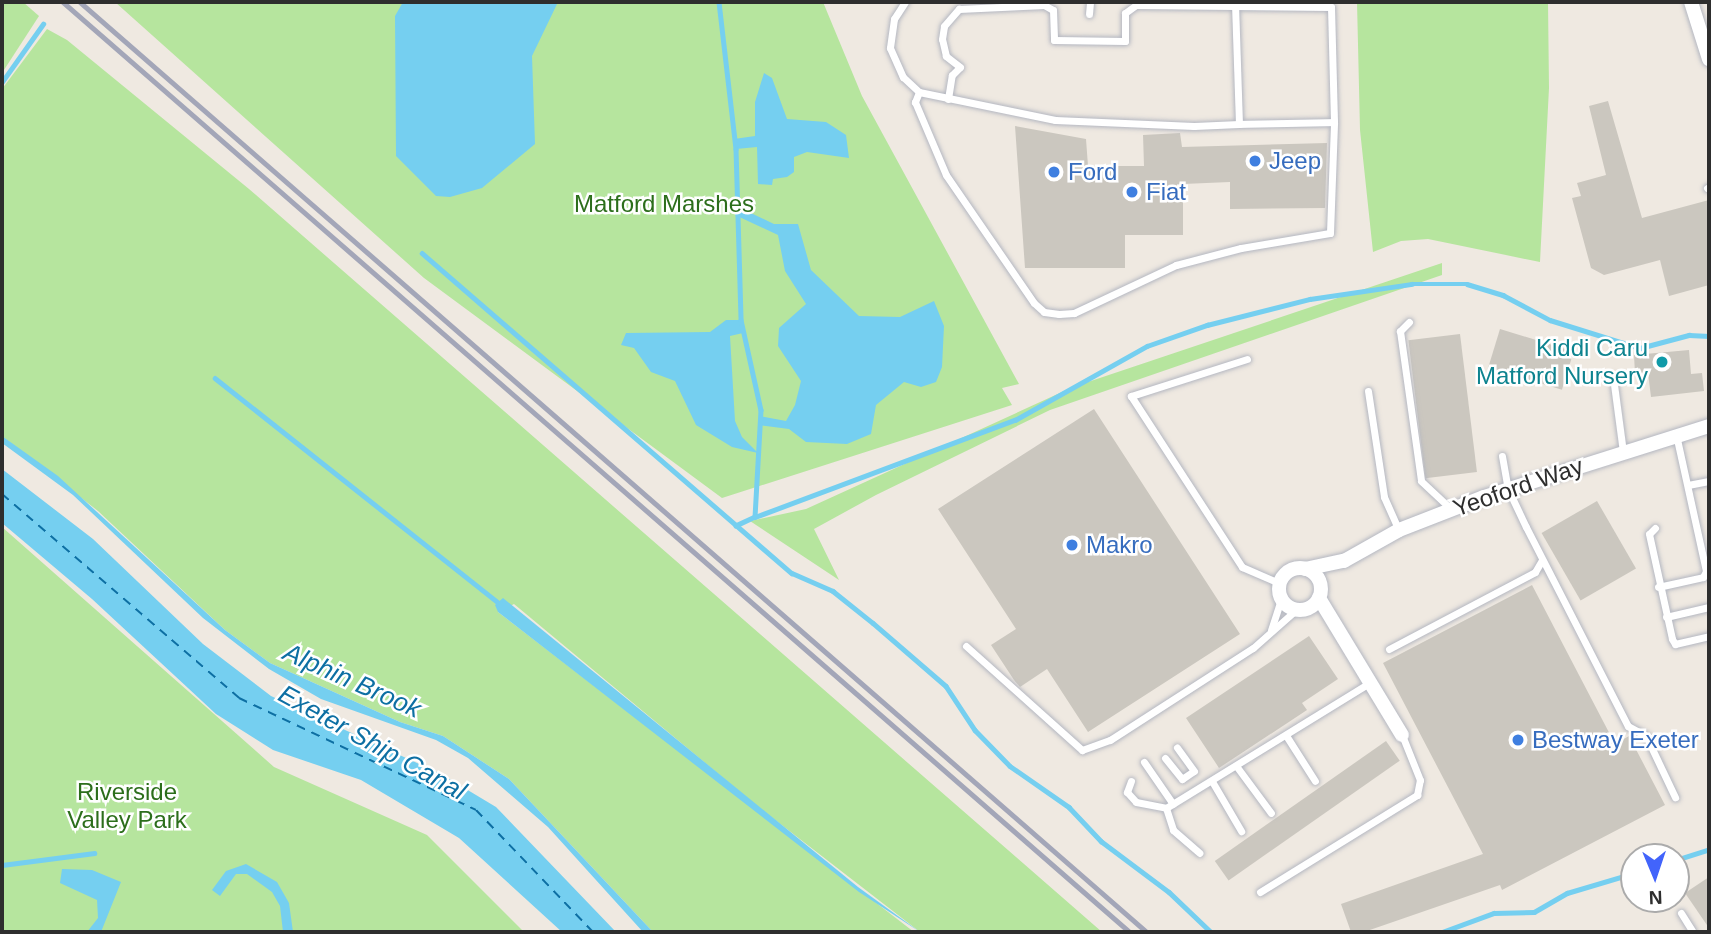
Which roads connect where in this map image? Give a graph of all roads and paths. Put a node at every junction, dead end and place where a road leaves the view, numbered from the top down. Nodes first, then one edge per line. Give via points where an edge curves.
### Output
1 (905, 2) edge
2 (1090, 2) edge
3 (1691, 2) edge
4 (1235, 4) edge
5 (1089, 14) dead end
6 (1709, 59) edge
7 (919, 92) junction
8 (948, 99) junction
9 (1334, 122) junction
10 (1240, 124) junction
11 (1409, 323) dead end
12 (1247, 359) dead end
13 (1613, 377) dead end
14 (1368, 391) dead end
15 (1706, 425) edge
16 (1676, 435) junction
17 (1623, 452) junction
18 (1502, 456) dead end
19 (1709, 481) edge
20 (1688, 485) junction
21 (1508, 489) junction
22 (1451, 509) junction
23 (1655, 528) dead end
24 (1399, 530) junction
25 (1542, 559) junction
26 (1344, 561) junction
27 (1305, 569) junction
28 (1706, 576) edge
29 (1279, 583) junction
30 (1658, 587) junction
31 (1320, 594) junction
32 (1281, 600) junction
33 (1709, 607) edge
34 (1301, 610) junction
35 (1666, 617) junction
36 (1330, 622) junction
37 (1271, 631) junction
38 (1709, 636) edge
39 (966, 646) dead end
40 (1390, 649) dead end
41 (1371, 682) junction
42 (1402, 735) joint
43 (1287, 737) junction
44 (1177, 748) dead end
45 (1165, 758) dead end
46 (1144, 762) dead end
47 (1237, 767) junction
48 (1188, 775) junction
49 (1131, 781) dead end
50 (1315, 782) dead end
51 (1213, 783) junction
52 (1196, 787) junction
53 (1675, 797) dead end
54 (1169, 806) junction
55 (1272, 813) dead end
56 (1241, 831) dead end
57 (1199, 853) dead end
58 (1260, 892) dead end
59 (1681, 913) dead end
60 (1693, 932) edge

1 - 7 lane via 894,19 890,48 902,77
2 - 5 lane
3 - 6 street
4 - 8 lane via 1128,8 1125,41 1054,40 1053,10 1044,5 959,9 944,26 942,39 946,56 960,67 952,75
4 - 9 lane via 1331,7
4 - 10 lane
7 - 8 lane
7 - 9 lane via 915,102 946,175 1044,312 1074,313 1176,265 1330,233
8 - 10 lane via 1092,124
9 - 10 lane
11 - 22 lane via 1400,331 1421,481
12 - 29 lane via 1131,396 1242,567
13 - 17 lane
14 - 24 lane via 1384,498
15 - 16 street, Yeoford Way
16 - 17 street, Yeoford Way
16 - 20 lane
17 - 21 street, Yeoford Way
18 - 21 lane
19 - 20 lane
20 - 28 lane
21 - 22 street, Yeoford Way
21 - 25 lane
22 - 24 street, Yeoford Way
23 - 30 lane via 1648,534
24 - 26 street, Yeoford Way
25 - 40 lane via 1535,572
25 - 53 lane via 1628,726 1646,736
26 - 27 street
26 - 31 street
27 - 29 street via 1292,569
27 - 31 street via 1317,577
28 - 30 lane
29 - 32 street
30 - 35 lane
31 - 34 street
31 - 36 street
32 - 34 street
32 - 37 lane
33 - 35 lane
34 - 36 street
34 - 37 lane
35 - 38 lane via 1675,643
36 - 41 street
37 - 39 lane via 1253,648 1110,740 1082,750
41 - 42 street
41 - 43 lane via 1324,707
42 - 58 lane via 1420,780 1417,796
43 - 47 lane
43 - 50 lane
44 - 48 lane via 1194,771
45 - 48 lane via 1182,779
46 - 54 lane
47 - 51 lane
47 - 55 lane
48 - 52 lane
49 - 54 lane via 1127,792 1136,802
51 - 52 lane
51 - 56 lane
52 - 54 lane
54 - 57 lane via 1178,837
59 - 60 lane

